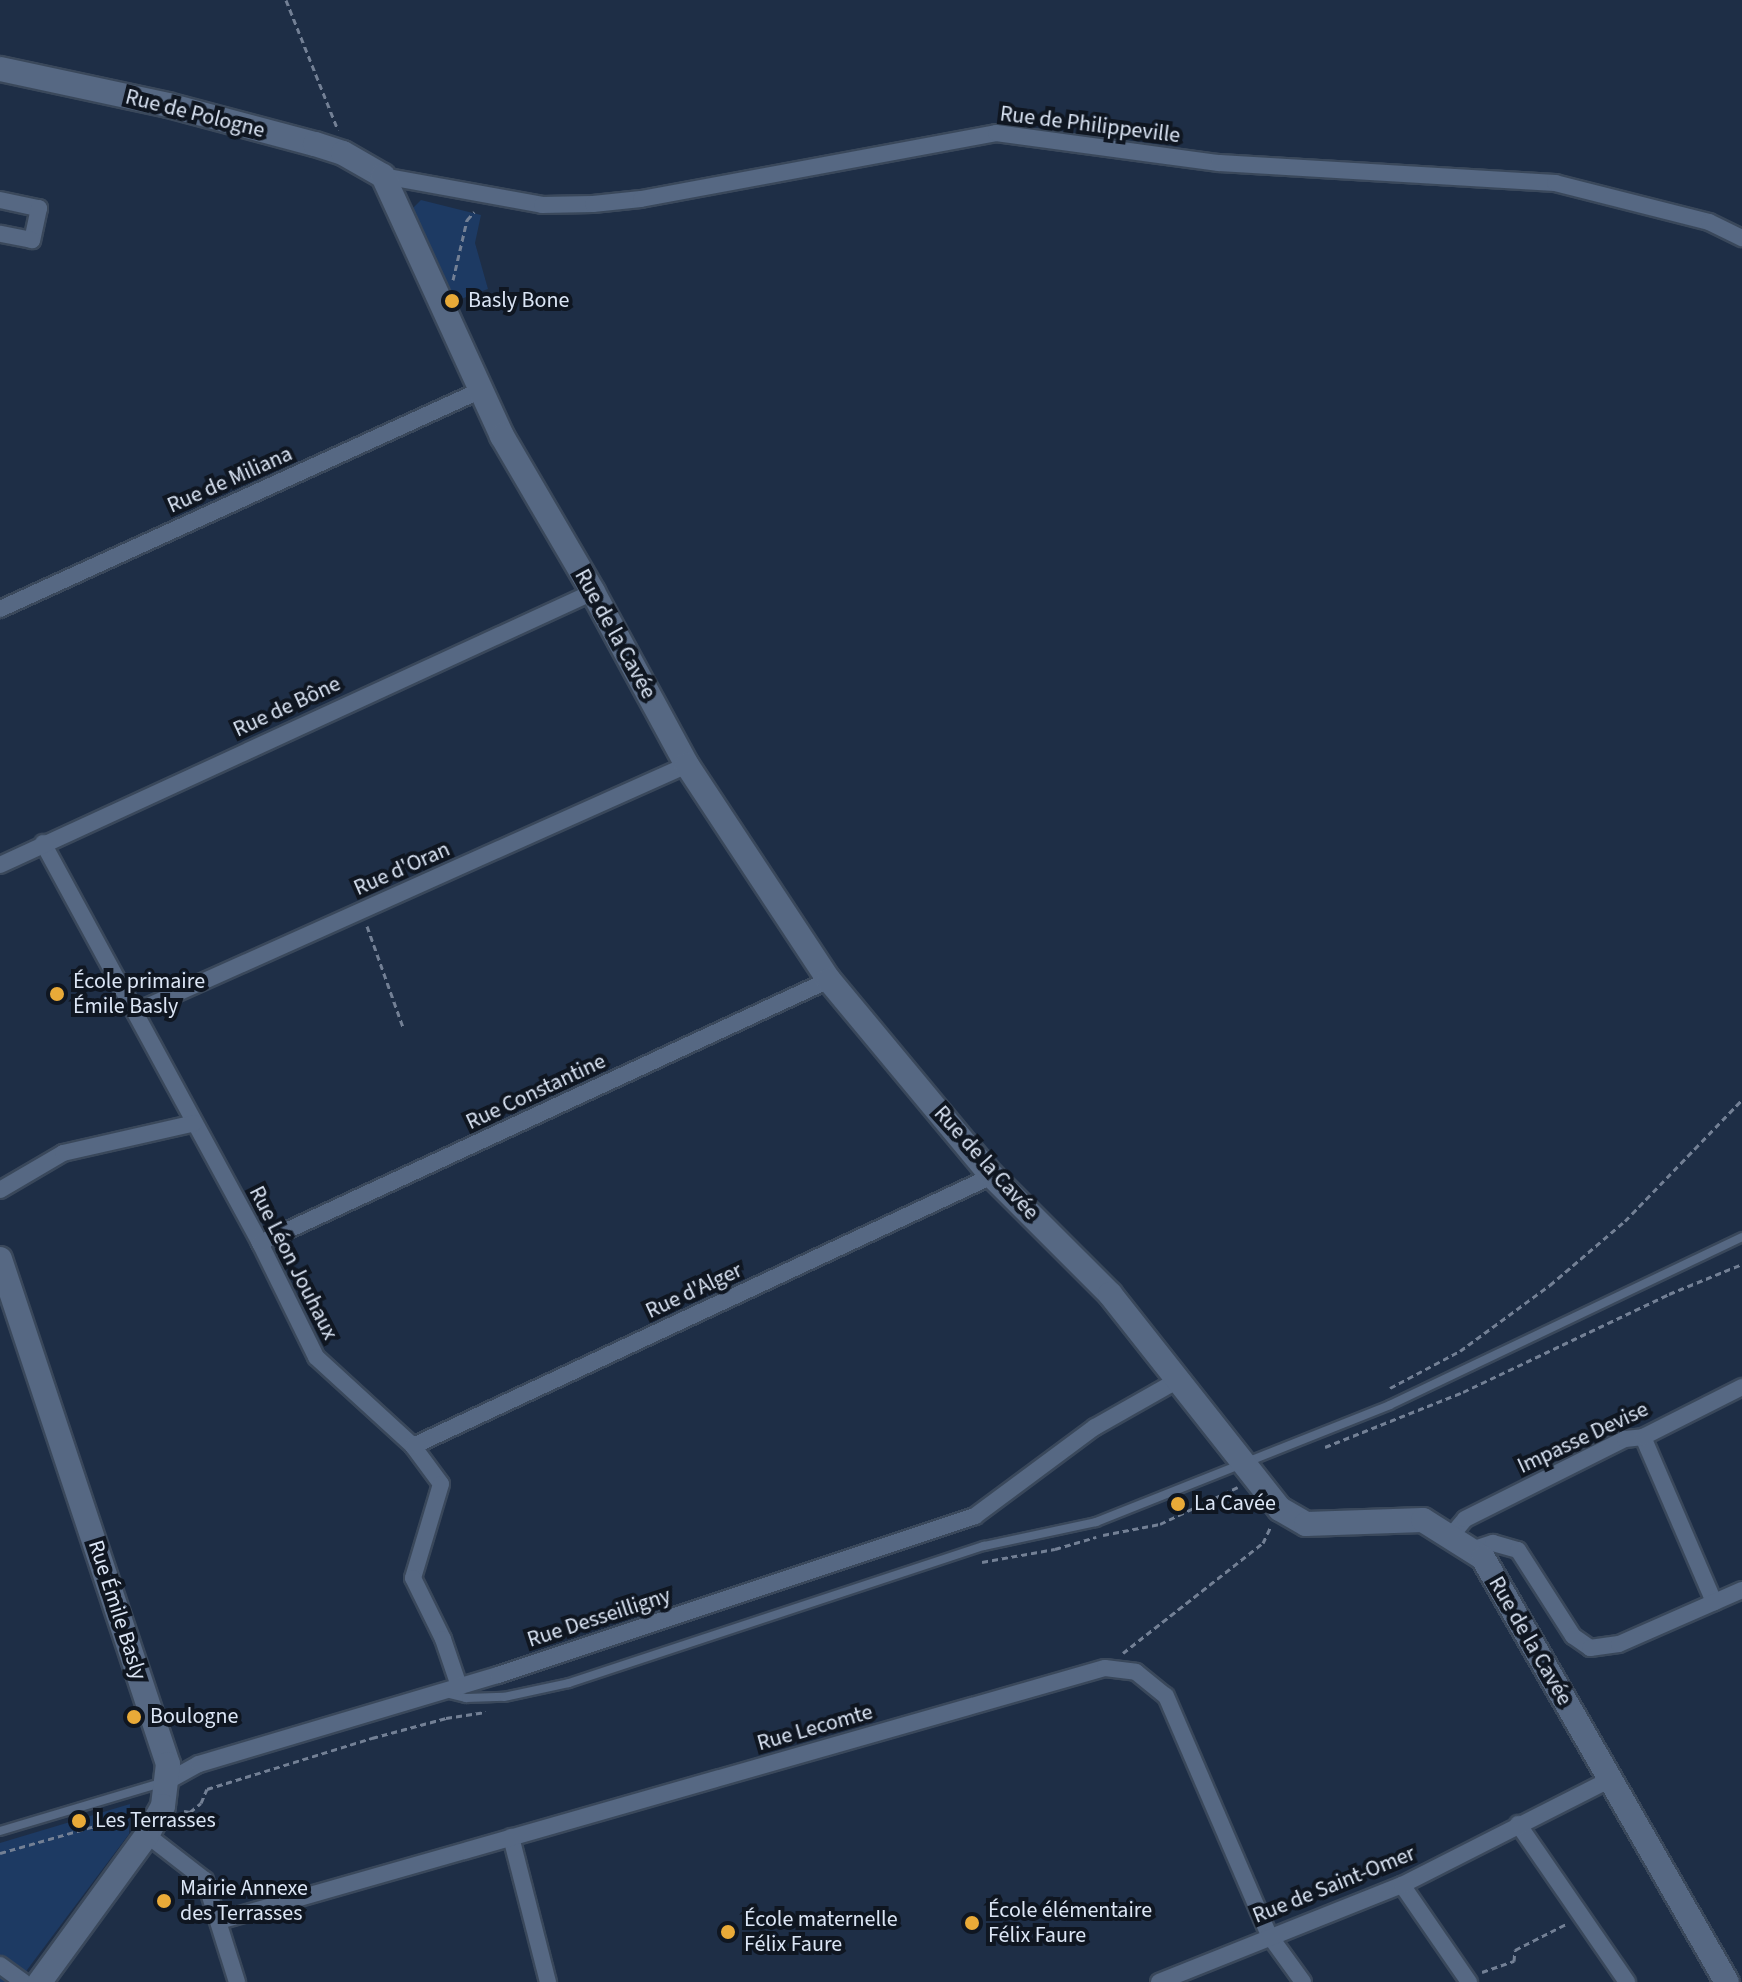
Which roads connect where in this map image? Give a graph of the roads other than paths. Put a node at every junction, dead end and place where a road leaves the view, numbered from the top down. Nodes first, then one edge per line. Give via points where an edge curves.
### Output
1 (0, 69) edge
2 (383, 176) junction
3 (0, 200) edge
4 (0, 234) edge
5 (1742, 238) edge
6 (479, 391) junction
7 (593, 592) junction
8 (0, 609) edge
9 (687, 765) junction
10 (43, 843) junction
11 (0, 865) edge
12 (829, 980) junction
13 (135, 1012) junction
14 (195, 1123) junction
15 (992, 1176) junction
16 (0, 1190) edge
17 (1742, 1237) edge
18 (260, 1243) junction
19 (0, 1259) edge
20 (1180, 1379) junction
21 (1742, 1387) edge
22 (1643, 1437) junction
23 (413, 1446) junction
24 (1246, 1462) junction
25 (1450, 1537) junction
26 (1471, 1550) junction
27 (1742, 1590) edge
28 (1714, 1602) junction
29 (459, 1686) junction
30 (442, 1692) junction
31 (1609, 1780) junction
32 (168, 1781) junction
33 (1518, 1824) junction
34 (0, 1831) edge
35 (147, 1835) junction
36 (511, 1837) junction
37 (1402, 1885) junction
38 (219, 1921) junction
39 (1269, 1935) junction
40 (0, 1965) edge
41 (1464, 1981) edge
42 (23, 1982) edge
43 (40, 1982) edge
44 (237, 1982) edge
45 (548, 1982) edge
46 (1159, 1982) edge
47 (1303, 1982) edge
48 (1627, 1982) edge
49 (1727, 1982) edge

1 - 2 street, Rue de Pologne via 168,105 343,153
2 - 5 street, Rue de Philippeville via 542,205 641,199 996,133 1219,163 1555,183 1709,222
2 - 6 street, Rue de la Cavée
3 - 4 street via 39,208 32,240
6 - 7 street, Rue de la Cavée
6 - 8 street, Rue de Miliana
7 - 9 street, Rue de la Cavée
7 - 10 street, Rue de Bône
9 - 12 street, Rue de la Cavée
9 - 13 street, Rue d'Oran
10 - 11 street, Rue de Bône
10 - 13 street, Rue Léon Jouhaux
12 - 15 street, Rue de la Cavée
12 - 18 street, Rue Constantine
13 - 14 street, Rue Léon Jouhaux
14 - 16 street via 63,1153
14 - 18 street, Rue Léon Jouhaux
15 - 20 street, Rue de la Cavée via 1110,1294
15 - 23 street, Rue d'Alger
17 - 24 lane via 1390,1405
18 - 23 street, Rue Léon Jouhaux via 316,1357
19 - 32 street, Rue Émile Basly via 162,1744
20 - 24 street, Rue de la Cavée
20 - 29 street, Rue Desseilligny via 1095,1427 975,1516
21 - 22 street, Impasse Devise
22 - 25 street, Impasse Devise via 1625,1439 1465,1519
22 - 28 street
23 - 29 street, Rue Léon Jouhaux via 441,1484 413,1578
24 - 25 street, Rue de la Cavée via 1280,1509 1306,1524 1423,1520
24 - 30 lane via 1096,1522 984,1546 569,1683 504,1697 466,1698
25 - 26 street, Rue de la Cavée
26 - 28 street via 1493,1543 1518,1550 1573,1636 1590,1648 1619,1644
26 - 31 street, Rue de la Cavée via 1483,1558
27 - 28 street
29 - 30 street, Rue Desseilligny
30 - 32 street, Rue Desseilligny via 199,1764
31 - 33 street, Rue de Saint-Omer
31 - 49 street, Rue de la Cavée
32 - 34 lane, Rue Desseilligny
32 - 35 street, Rue Émile Basly via 163,1806
33 - 37 street, Rue de Saint-Omer
33 - 48 street
35 - 38 street via 205,1880
35 - 43 street, Rue Émile Basly
36 - 38 street, Rue Lecomte
36 - 39 street, Rue Lecomte via 1105,1668 1136,1672 1166,1696
36 - 45 street
37 - 39 street, Rue de Saint-Omer
37 - 41 street
38 - 44 street
39 - 46 street, Rue de Saint-Omer
39 - 47 street, Rue Lecomte
40 - 42 street

